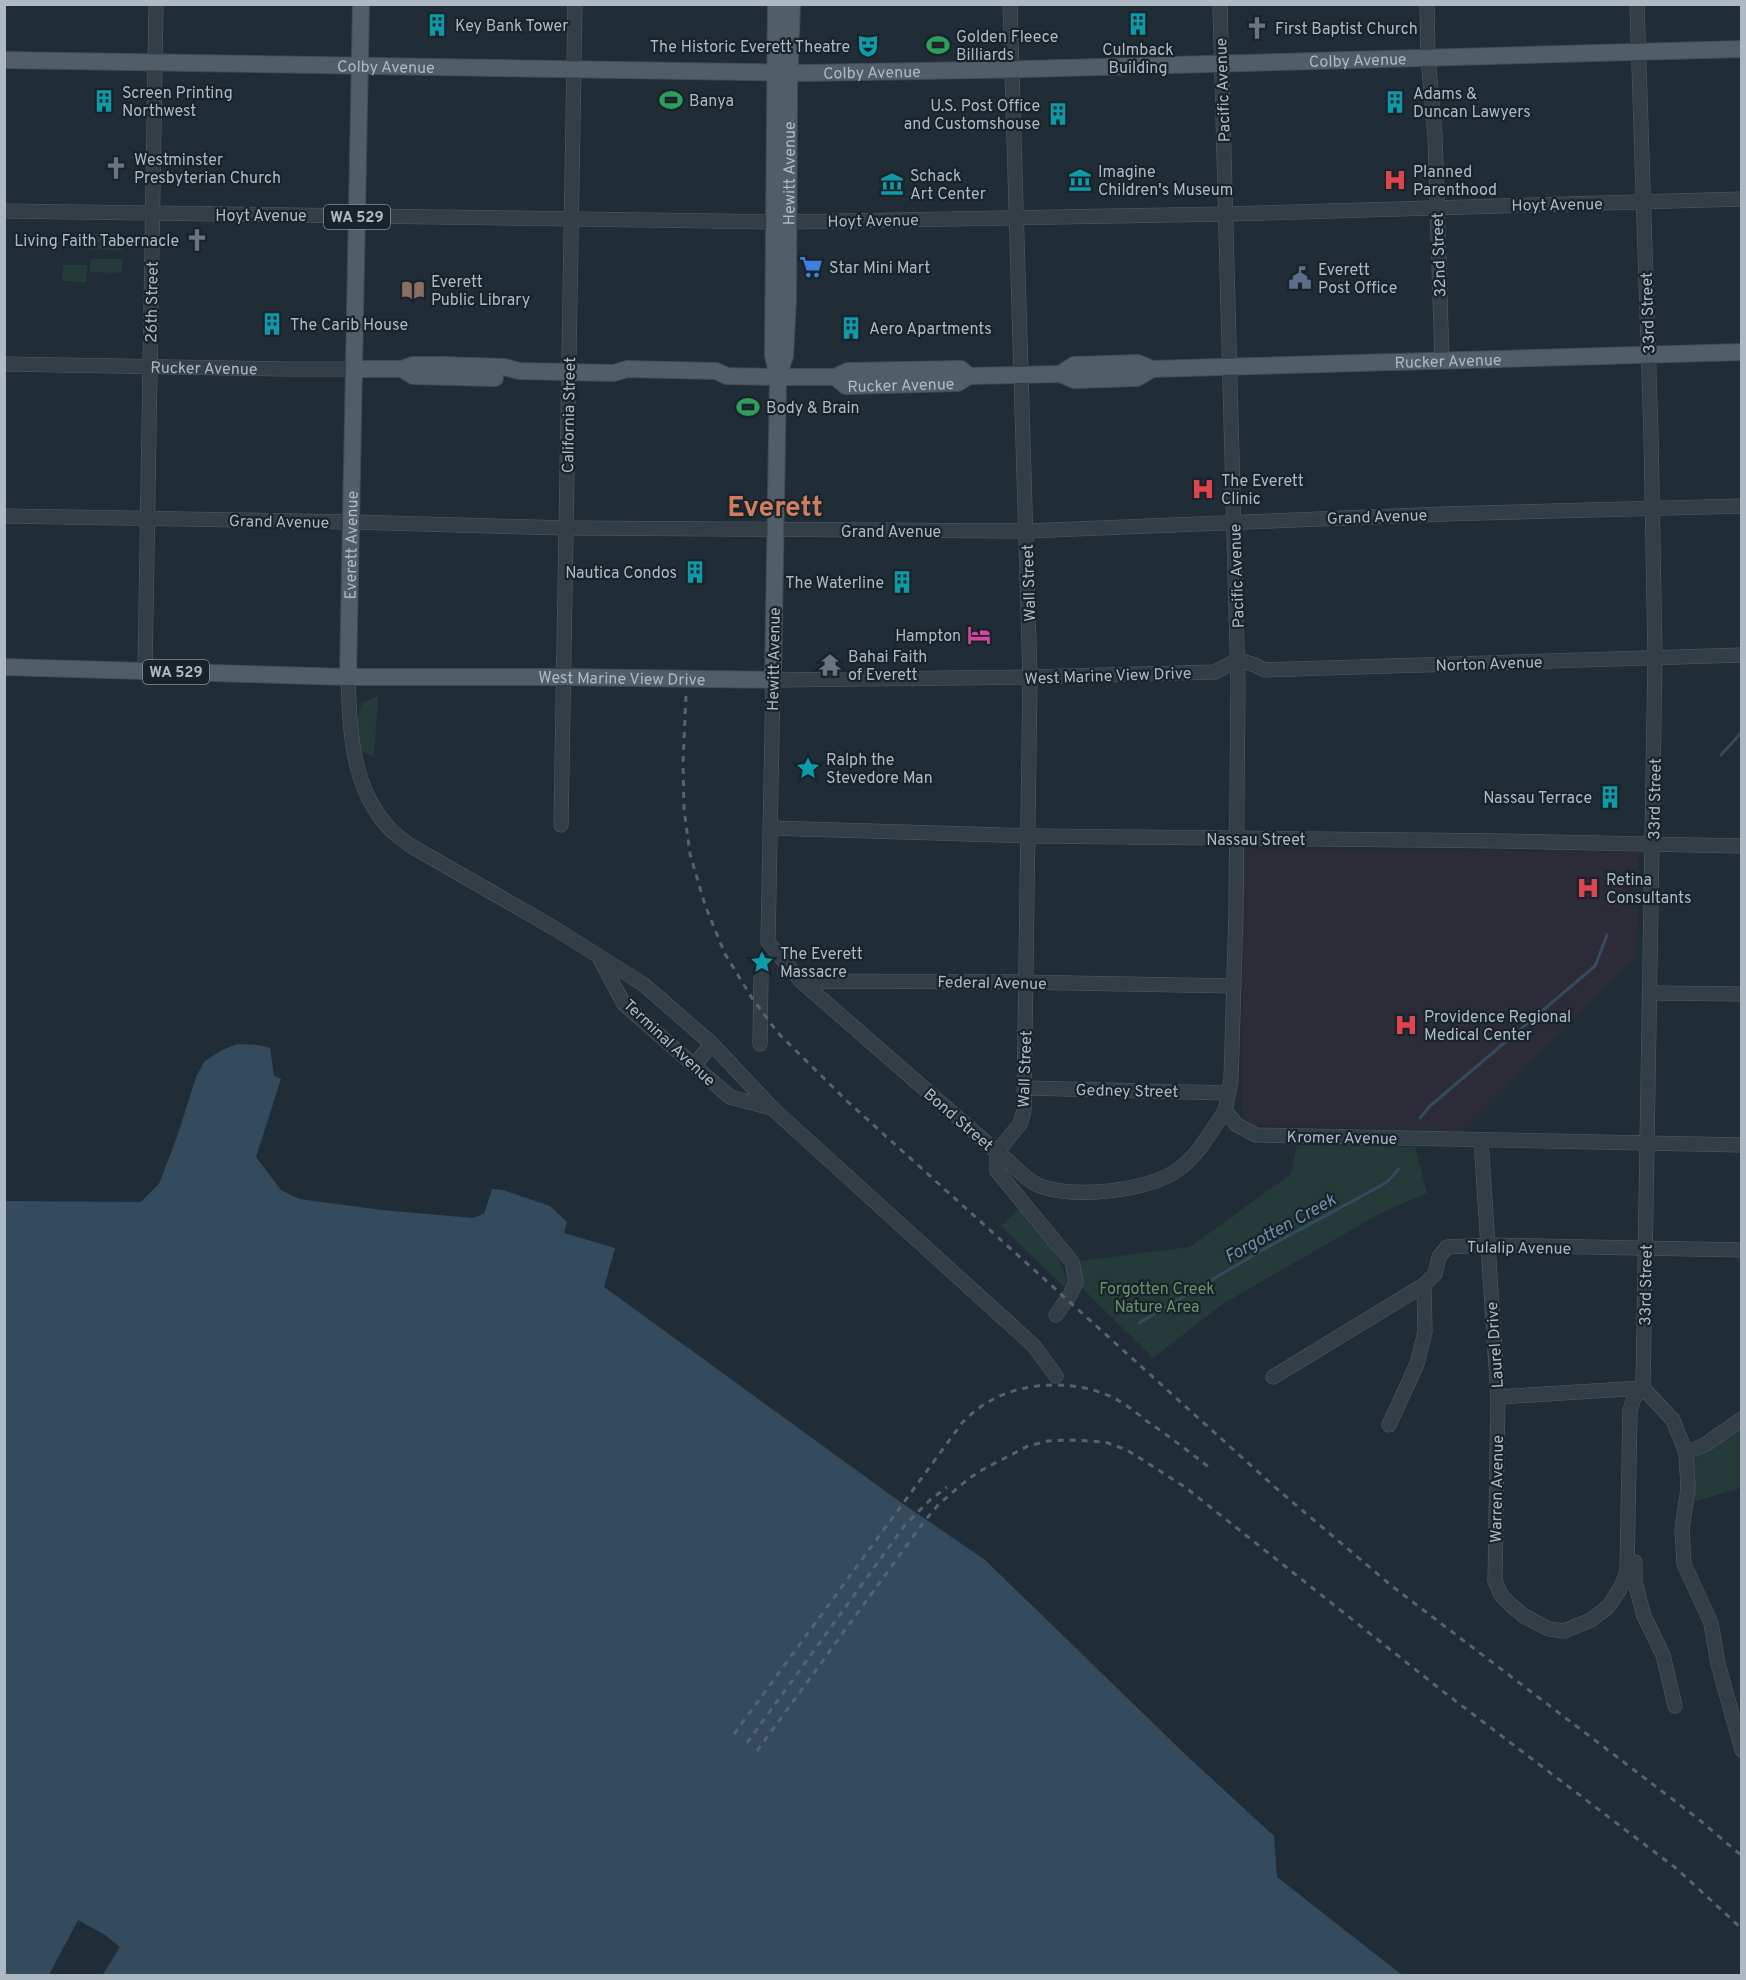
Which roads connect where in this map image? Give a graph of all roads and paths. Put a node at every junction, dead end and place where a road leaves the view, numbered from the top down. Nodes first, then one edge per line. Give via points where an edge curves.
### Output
1 (156, 4) edge
2 (361, 4) edge
3 (575, 4) edge
4 (776, 4) edge
5 (792, 4) edge
6 (1010, 4) edge
7 (1220, 4) edge
8 (1427, 4) edge
9 (1637, 4) edge
10 (1742, 49) edge
11 (1638, 52) junction
12 (1428, 58) junction
13 (4, 60) edge
14 (155, 61) junction
15 (1221, 63) junction
16 (360, 65) junction
17 (1012, 69) junction
18 (574, 70) junction
19 (783, 73) junction
20 (1742, 199) edge
21 (1644, 202) junction
22 (1437, 207) junction
23 (4, 211) edge
24 (152, 214) junction
25 (1226, 214) junction
26 (357, 215) junction
27 (1016, 218) junction
28 (572, 219) junction
29 (781, 222) junction
30 (1742, 352) edge
31 (1648, 356) junction
32 (1442, 361) junction
33 (4, 364) edge
34 (150, 366) junction
35 (1230, 367) junction
36 (355, 369) junction
37 (569, 372) junction
38 (1021, 375) junction
39 (778, 377) junction
40 (1742, 506) edge
41 (1653, 510) junction
42 (4, 516) edge
43 (148, 518) junction
44 (352, 522) junction
45 (1234, 522) junction
46 (567, 528) junction
47 (775, 531) junction
48 (1026, 531) junction
49 (1742, 655) edge
50 (1656, 657) junction
51 (1238, 660) junction
52 (4, 667) edge
53 (145, 672) junction
54 (348, 677) junction
55 (564, 677) junction
56 (1030, 677) junction
57 (773, 680) junction
58 (561, 825) dead end
59 (770, 828) junction
60 (1027, 836) junction
61 (1237, 839) junction
62 (1653, 843) junction
63 (1742, 846) edge
64 (600, 958) junction
65 (761, 972) dead end
66 (801, 981) junction
67 (1027, 982) junction
68 (1234, 986) junction
69 (1650, 993) junction
70 (1742, 994) edge
71 (712, 1044) junction
72 (760, 1044) dead end
73 (694, 1065) junction
74 (1025, 1088) junction
75 (1229, 1092) junction
76 (772, 1108) junction
77 (1225, 1111) junction
78 (1481, 1140) junction
79 (1647, 1143) junction
80 (1742, 1145) edge
81 (997, 1152) junction
82 (1487, 1245) junction
83 (1645, 1248) junction
84 (1742, 1250) edge
85 (1424, 1285) junction
86 (1056, 1315) dead end
87 (1056, 1376) dead end
88 (1273, 1377) dead end
89 (1639, 1393) junction
90 (1498, 1397) junction
91 (1742, 1419) edge
92 (1389, 1425) dead end
93 (1686, 1454) junction
94 (1495, 1581) joint
95 (1675, 1706) dead end
96 (1742, 1750) edge

1 - 14 street, 26th Street
2 - 16 main road, Everett Avenue / WA 529
3 - 18 street, California Street
4 - 19 main road, Hewitt Avenue
5 - 19 main road, Hewitt Avenue
6 - 17 street, Wall Street
7 - 15 street, Pacific Avenue
8 - 12 street, 32nd Street
9 - 11 street, 33rd Street
10 - 11 main road, Colby Avenue
11 - 12 main road, Colby Avenue
11 - 21 street, 33rd Street
12 - 15 main road, Colby Avenue
12 - 22 street, 32nd Street
13 - 14 main road, Colby Avenue
14 - 16 main road, Colby Avenue
14 - 24 street, 26th Street
15 - 17 main road, Colby Avenue
15 - 25 street, Pacific Avenue
16 - 18 main road, Colby Avenue
16 - 26 main road, Everett Avenue / WA 529
17 - 19 main road, Colby Avenue
17 - 27 street, Wall Street
18 - 19 main road, Colby Avenue
18 - 28 street, California Street
19 - 29 main road, Hewitt Avenue
20 - 21 street, Hoyt Avenue
21 - 22 street, Hoyt Avenue
21 - 31 street, 33rd Street
22 - 25 street, Hoyt Avenue
22 - 32 street, 32nd Street
23 - 24 street, Hoyt Avenue
24 - 26 street, Hoyt Avenue
24 - 34 street, 26th Street
25 - 27 street, Hoyt Avenue
25 - 35 street, Pacific Avenue
26 - 28 street, Hoyt Avenue
26 - 36 main road, Everett Avenue / WA 529
27 - 29 street, Hoyt Avenue
27 - 38 street, Wall Street
28 - 29 street, Hoyt Avenue
28 - 37 street, California Street
29 - 39 main road, Hewitt Avenue via 773,355
30 - 31 main road, Rucker Avenue
31 - 32 main road, Rucker Avenue
31 - 41 street, 33rd Street
32 - 35 main road, Rucker Avenue
33 - 34 street, Rucker Avenue
34 - 36 street, Rucker Avenue
34 - 43 street, 26th Street
35 - 38 main road, Rucker Avenue via 1074,365 1060,374
35 - 45 street, Pacific Avenue
36 - 37 main road, Rucker Avenue via 442,365
36 - 44 main road, Everett Avenue / WA 529
37 - 39 main road, Rucker Avenue via 614,373 626,380
37 - 46 street, California Street
38 - 39 main road, Rucker Avenue via 969,376 958,383 846,386 835,376
38 - 48 street, Wall Street
39 - 47 main road, Hewitt Avenue
40 - 41 street, Grand Avenue
41 - 45 street, Grand Avenue
41 - 50 street, 33rd Street
42 - 43 street, Grand Avenue
43 - 44 street, Grand Avenue
43 - 53 street, 26th Street
44 - 46 street, Grand Avenue
44 - 54 main road, Everett Avenue / WA 529
45 - 48 street, Grand Avenue
45 - 51 street, Pacific Avenue
46 - 47 street, Grand Avenue
46 - 55 street, California Street
47 - 48 street, Grand Avenue
47 - 57 main road, Hewitt Avenue
48 - 56 street, Wall Street
49 - 50 street, Norton Avenue
50 - 51 street, Norton Avenue via 1265,670
50 - 62 street, 33rd Street
51 - 56 street, West Marine View Drive via 1215,672
51 - 61 street, Pacific Avenue
52 - 53 main road, West Marine View Drive / WA 529
53 - 54 main road, West Marine View Drive / WA 529
54 - 55 main road, West Marine View Drive
54 - 64 street, Everett Avenue via 351,735 361,782 390,829 411,846
55 - 57 main road, West Marine View Drive
55 - 58 street, California Street
56 - 57 street, West Marine View Drive
56 - 60 street, Wall Street
57 - 59 street, Hewitt Avenue
59 - 60 street, Nassau Street
59 - 66 street, Hewitt Avenue via 768,942
60 - 61 street, Nassau Street
60 - 67 street, Wall Street
61 - 62 street, Nassau Street
61 - 68 street, Pacific Avenue
62 - 63 street, Nassau Street
62 - 69 street, 33rd Street
64 - 71 street, Terminal Avenue via 643,984
64 - 73 street, Terminal Avenue via 624,1004
65 - 72 street
66 - 67 street, Federal Avenue
66 - 81 street, Bond Street
67 - 68 street, Federal Avenue
67 - 74 street, Wall Street
68 - 75 street, Pacific Avenue
69 - 70 street
69 - 79 street, 33rd Street
71 - 73 street
71 - 76 street, Terminal Avenue
73 - 76 street, Terminal Avenue via 730,1097
74 - 75 street, Gedney Street
74 - 81 street, Wall Street via 1020,1124
75 - 77 street, Pacific Avenue
76 - 87 street, Terminal Avenue via 1034,1346
77 - 78 street, Kromer Avenue via 1237,1125 1256,1135
77 - 81 street via 1203,1145 1179,1169 1153,1183 1127,1189 1071,1191 1041,1186
78 - 79 street, Kromer Avenue
78 - 82 street, Laurel Drive
79 - 80 street, Kromer Avenue
79 - 83 street, 33rd Street
81 - 86 street, Bond Street via 997,1171 1072,1262 1076,1282
82 - 83 street, Tulalip Avenue
82 - 85 street, Tulalip Avenue via 1447,1247 1439,1257 1435,1274
82 - 90 street, Laurel Drive
83 - 84 street, Tulalip Avenue
83 - 89 street, 33rd Street
85 - 88 street, Tulalip Avenue
85 - 92 street via 1425,1332 1417,1364
89 - 90 street, Laurel Drive
89 - 93 street via 1673,1420
89 - 94 street, 33rd Street via 1630,1410 1627,1572 1608,1607 1591,1620 1564,1631 1549,1629 1524,1616 1501,1595
89 - 95 street via 1635,1582 1644,1616 1663,1655
90 - 94 street, Warren Avenue
91 - 93 street
93 - 96 street via 1684,1564 1711,1623

